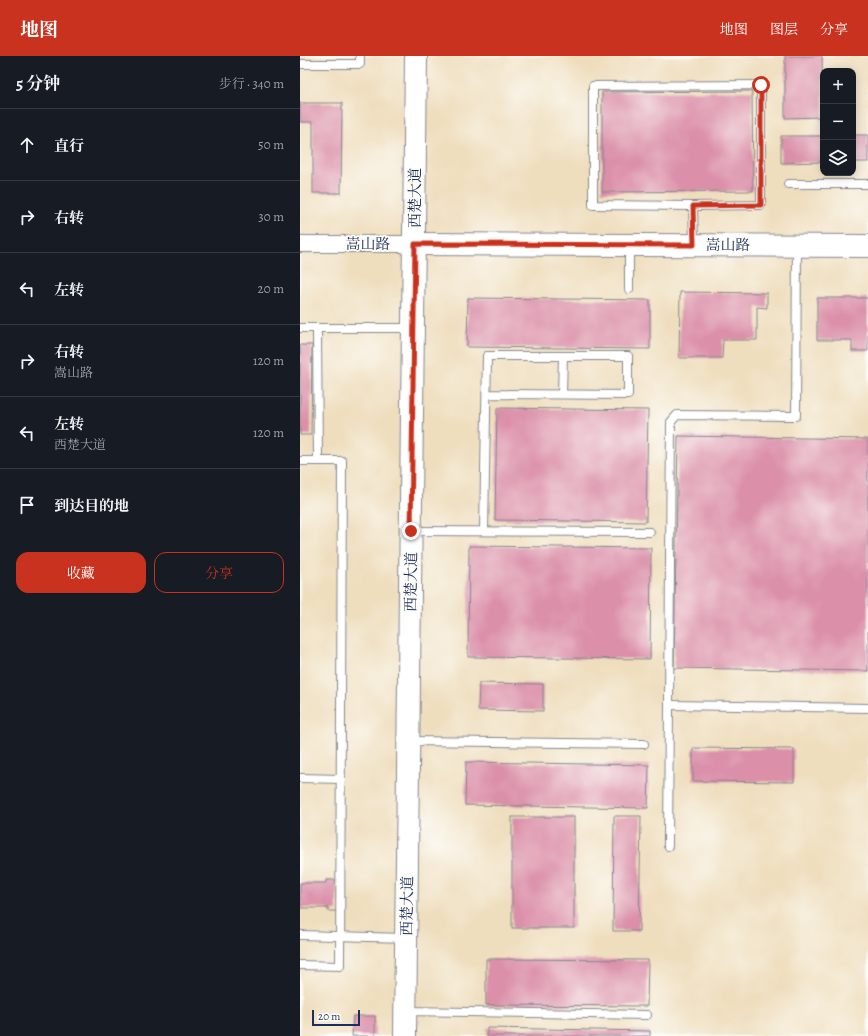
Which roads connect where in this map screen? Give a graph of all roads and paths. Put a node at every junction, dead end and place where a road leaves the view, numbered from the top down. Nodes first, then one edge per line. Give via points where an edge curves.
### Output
1 (360, 56) edge
2 (416, 56) edge
3 (300, 64) edge
4 (788, 184) dead end
5 (868, 184) edge
6 (693, 206) junction
7 (300, 244) edge
8 (415, 244) junction
9 (629, 245) junction
10 (694, 245) junction
11 (797, 246) junction
12 (868, 246) edge
13 (629, 289) dead end
14 (300, 328) edge
15 (317, 328) junction
16 (414, 328) junction
17 (563, 356) junction
18 (487, 394) junction
19 (562, 394) junction
20 (300, 461) edge
21 (318, 461) junction
22 (411, 531) junction
23 (484, 531) junction
24 (650, 532) dead end
25 (669, 705) junction
26 (868, 708) edge
27 (409, 741) junction
28 (644, 744) dead end
29 (300, 778) edge
30 (341, 779) junction
31 (668, 846) dead end
32 (300, 934) edge
33 (340, 936) junction
34 (406, 938) junction
35 (300, 965) edge
36 (405, 1011) junction
37 (647, 1015) dead end
38 (405, 1036) edge

1 - 3 lane via 360,64
2 - 8 main road, 西楚大道
4 - 5 lane
6 - 6 lane via 593,205 593,86 761,85 761,205
6 - 10 lane
7 - 8 street, 嵩山路
8 - 9 main road, 嵩山路
8 - 16 main road, 西楚大道
9 - 10 main road, 嵩山路
9 - 13 lane
10 - 11 main road, 嵩山路
11 - 12 main road, 嵩山路
11 - 25 lane via 796,416 677,415 671,422
14 - 15 lane
15 - 16 lane
15 - 21 lane
16 - 22 main road, 西楚大道
17 - 18 lane via 487,356
17 - 19 lane
17 - 19 lane via 628,356 628,394
18 - 19 lane
18 - 23 lane
20 - 21 lane
21 - 30 lane via 342,461
22 - 23 lane
22 - 27 main road, 西楚大道
23 - 24 lane
25 - 26 lane
25 - 31 lane
27 - 28 lane
27 - 34 main road, 西楚大道
29 - 30 lane
30 - 33 lane
32 - 33 lane
33 - 34 lane
33 - 35 lane via 340,966
34 - 36 main road, 西楚大道
36 - 37 lane
36 - 38 main road, 西楚大道

